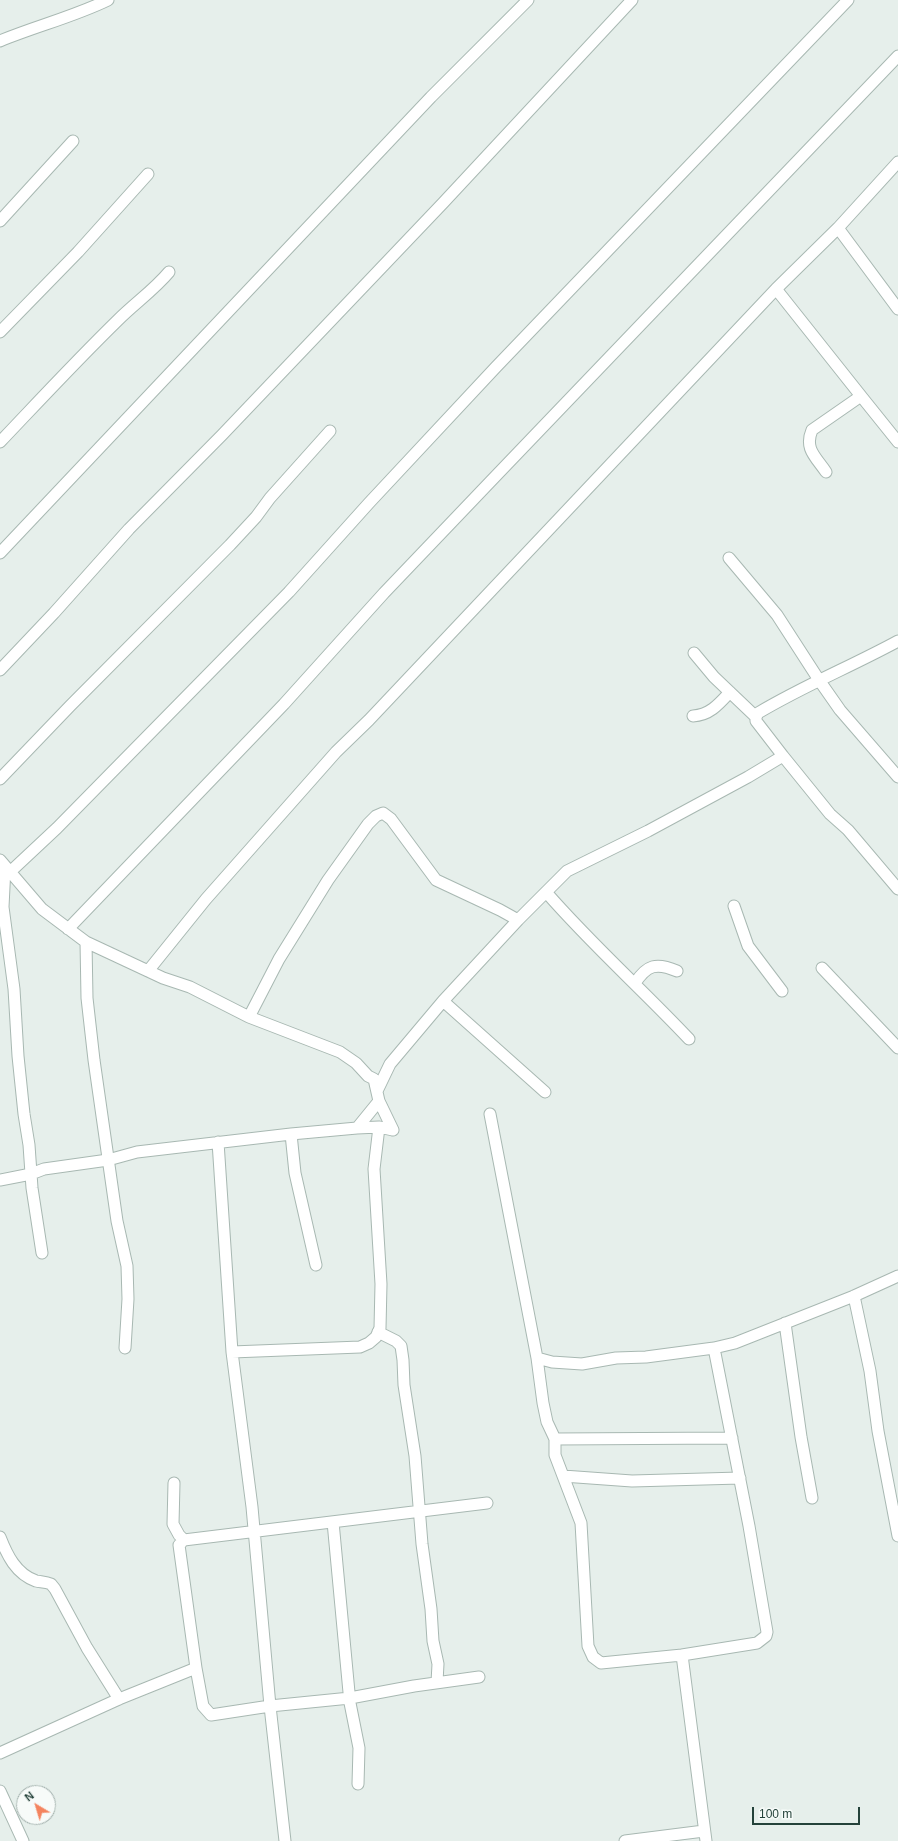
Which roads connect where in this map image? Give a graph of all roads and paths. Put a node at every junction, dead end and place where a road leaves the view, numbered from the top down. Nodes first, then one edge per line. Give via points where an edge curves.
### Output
1 (108, 0) edge
2 (528, 0) edge
3 (632, 0) edge
4 (848, 0) edge
5 (0, 41) edge
6 (898, 56) edge
7 (73, 141) dead end
8 (896, 158) edge
9 (148, 174) dead end
10 (0, 221) edge
11 (838, 228) junction
12 (169, 272) dead end
13 (776, 289) junction
14 (898, 309) edge
15 (0, 332) edge
16 (861, 396) junction
17 (330, 431) dead end
18 (0, 442) edge
19 (898, 442) edge
20 (826, 472) dead end
21 (0, 553) edge
22 (729, 558) dead end
23 (898, 641) edge
24 (694, 653) dead end
25 (0, 670) edge
26 (819, 680) junction
27 (730, 692) junction
28 (693, 716) dead end
29 (756, 717) junction
30 (782, 756) junction
31 (898, 777) edge
32 (0, 779) edge
33 (5, 866) edge
34 (898, 889) edge
35 (546, 892) junction
36 (734, 906) dead end
37 (518, 920) junction
38 (68, 929) junction
39 (86, 942) junction
40 (822, 968) dead end
41 (148, 971) junction
42 (677, 971) dead end
43 (635, 983) junction
44 (782, 991) dead end
45 (443, 1001) junction
46 (250, 1017) junction
47 (689, 1039) dead end
48 (898, 1048) edge
49 (390, 1064) junction
50 (368, 1076) junction
51 (545, 1092) dead end
52 (378, 1096) junction
53 (490, 1114) dead end
54 (379, 1127) junction
55 (357, 1128) junction
56 (290, 1134) junction
57 (218, 1142) junction
58 (108, 1160) junction
59 (32, 1174) junction
60 (0, 1180) edge
61 (42, 1253) dead end
62 (316, 1265) dead end
63 (898, 1276) edge
64 (854, 1296) junction
65 (785, 1323) junction
66 (378, 1332) junction
67 (125, 1348) dead end
68 (714, 1348) junction
69 (232, 1352) junction
70 (537, 1358) junction
71 (732, 1438) junction
72 (555, 1439) junction
73 (563, 1476) junction
74 (740, 1478) junction
75 (174, 1482) dead end
76 (812, 1498) dead end
77 (487, 1503) dead end
78 (420, 1510) junction
79 (334, 1522) junction
80 (254, 1532) junction
81 (898, 1536) edge
82 (0, 1538) edge
83 (184, 1540) junction
84 (682, 1655) junction
85 (196, 1668) junction
86 (479, 1677) dead end
87 (437, 1682) junction
88 (350, 1698) junction
89 (119, 1699) junction
90 (270, 1706) junction
91 (0, 1753) edge
92 (358, 1784) dead end
93 (0, 1791) edge
94 (705, 1836) edge
95 (23, 1841) edge
96 (285, 1841) edge
97 (625, 1841) edge

1 - 5 street
2 - 21 street via 425,103
3 - 25 street via 222,436 129,528
4 - 33 street via 496,367 289,592 57,828
6 - 38 street
7 - 10 street
8 - 11 street
9 - 15 street via 78,252
11 - 13 street
11 - 14 street
12 - 18 street via 105,333
13 - 16 street
13 - 41 street via 336,752 206,899
16 - 19 street
16 - 20 street via 812,430 808,439 809,448
17 - 32 street via 230,545
22 - 26 street via 777,615
23 - 26 street via 861,662
24 - 27 street
26 - 29 street via 768,707
26 - 31 street via 840,710
27 - 28 street via 711,710 703,715
27 - 29 street
29 - 30 street via 756,721
30 - 34 street
30 - 35 street via 648,831 567,871
33 - 38 street via 38,904
33 - 59 street via 3,907 14,989 18,1056
35 - 37 street
35 - 43 street via 574,924
36 - 44 street via 748,946
37 - 45 street
37 - 46 street via 436,880 391,819 383,812 368,824 328,880 279,959
38 - 39 street
39 - 41 street
39 - 58 street via 87,998
40 - 48 street
41 - 46 street via 190,987
42 - 43 street via 667,967 651,967 643,971
43 - 47 street
45 - 49 street
45 - 51 street
46 - 50 street via 340,1052 356,1063
49 - 50 street
49 - 52 street
50 - 52 street via 374,1079
52 - 54 street via 393,1130
52 - 55 street
53 - 70 street
54 - 55 street
54 - 66 street via 374,1169 381,1284
55 - 56 street
56 - 57 street
56 - 62 street via 295,1173
57 - 58 street via 137,1152
57 - 69 street
58 - 59 street via 44,1169
58 - 67 street via 127,1266
59 - 60 street
59 - 61 street
63 - 64 street
64 - 65 street
64 - 81 street via 870,1371 878,1431
65 - 68 street via 735,1343
65 - 76 street
66 - 69 street via 369,1343 360,1347
66 - 78 street via 401,1346
68 - 70 street via 582,1364
68 - 71 street
69 - 80 street
70 - 72 street via 543,1403
71 - 72 street
71 - 74 street
72 - 73 street via 555,1455
73 - 74 street via 632,1481
73 - 84 street via 581,1524 590,1654 601,1663
74 - 84 street via 766,1621 766,1636 757,1643
75 - 83 street via 173,1524
77 - 78 street
78 - 79 street
78 - 87 street via 433,1641 438,1664
79 - 80 street
79 - 88 street
80 - 83 street
80 - 90 street
82 - 89 street via 9,1559 17,1568 36,1581 51,1584 55,1589 87,1648
83 - 85 street via 179,1545
84 - 94 street
85 - 89 street
85 - 90 street via 203,1706 211,1715
86 - 87 street
87 - 88 street
88 - 90 street
88 - 92 street via 359,1748
89 - 91 street
90 - 96 street
93 - 95 street
94 - 97 street

